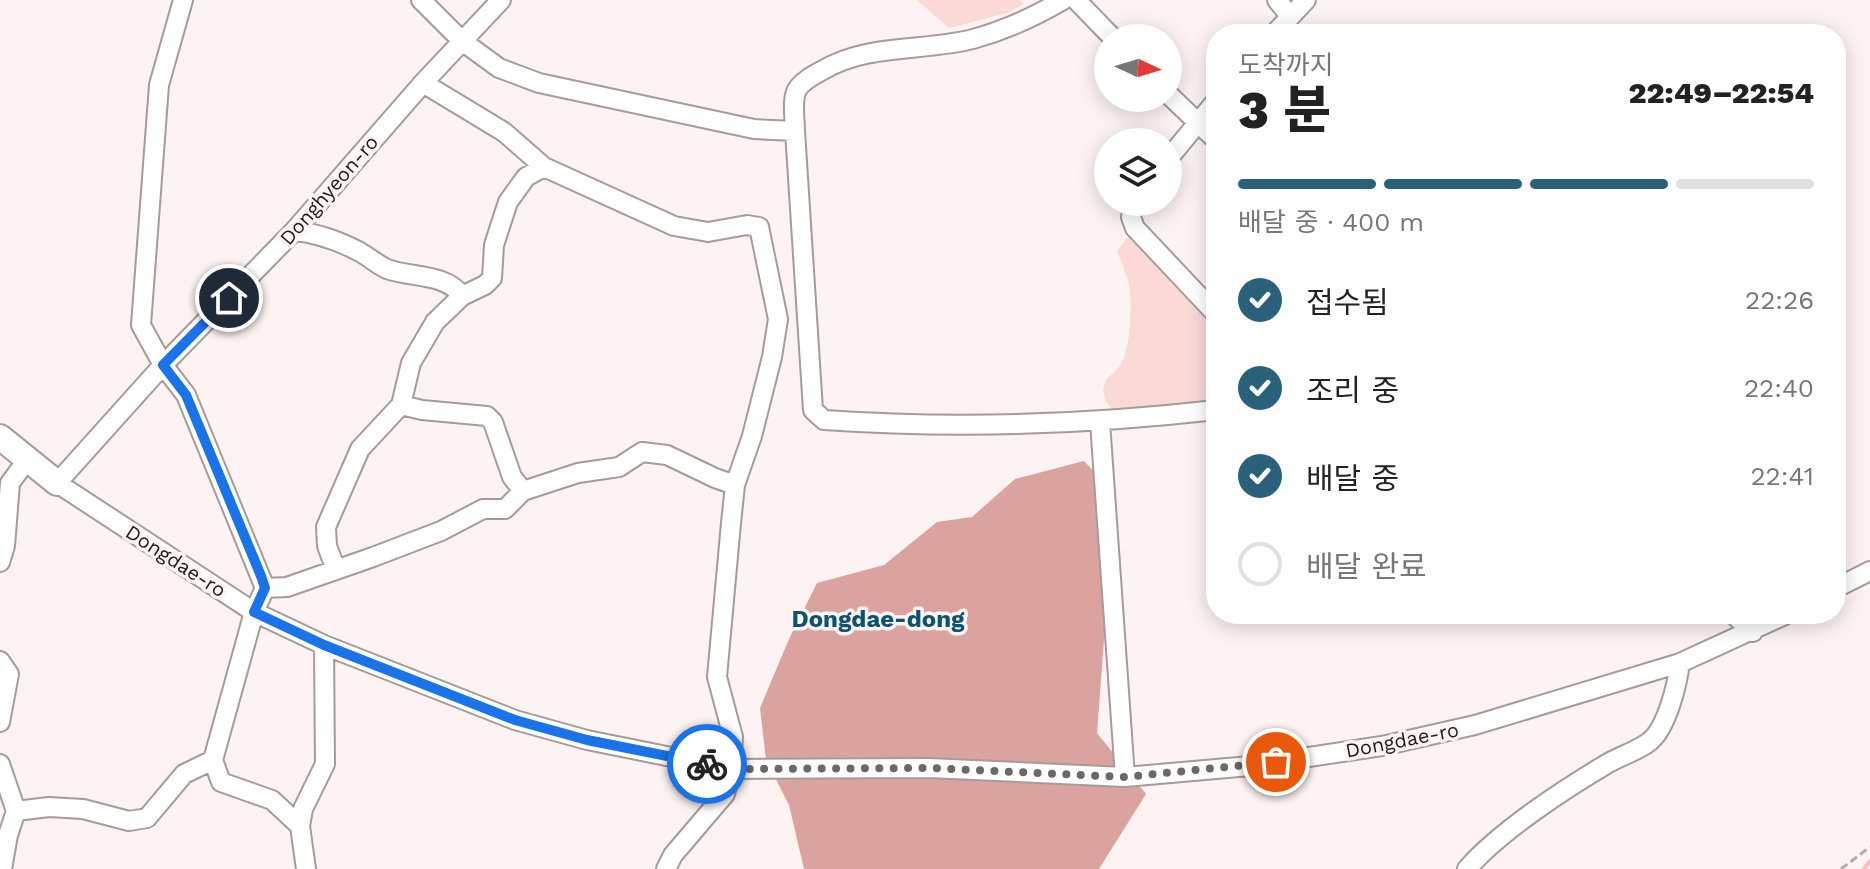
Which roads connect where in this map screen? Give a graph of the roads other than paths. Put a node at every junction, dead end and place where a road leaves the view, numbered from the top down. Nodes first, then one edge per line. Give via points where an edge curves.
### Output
1 (183, 0) edge
2 (421, 0) edge
3 (501, 0) edge
4 (1063, 0) edge
5 (1076, 0) edge
6 (1277, 0) edge
7 (1306, 0) edge
8 (1290, 16) junction
9 (1099, 24) edge
10 (1283, 24) edge
11 (462, 41) junction
12 (423, 83) junction
13 (1182, 108) edge
14 (1206, 113) edge
15 (1197, 123) junction
16 (795, 131) junction
17 (1206, 131) edge
18 (1182, 142) edge
19 (544, 167) junction
20 (1131, 216) edge
21 (294, 231) junction
22 (462, 296) junction
23 (1206, 303) edge
24 (163, 365) junction
25 (401, 405) junction
26 (1206, 411) edge
27 (1100, 422) junction
28 (0, 437) edge
29 (27, 460) junction
30 (57, 483) junction
31 (735, 485) junction
32 (523, 491) junction
33 (0, 562) edge
34 (336, 570) junction
35 (1870, 571) edge
36 (1846, 583) edge
37 (265, 588) junction
38 (254, 612) junction
39 (1744, 624) edge
40 (1768, 624) edge
41 (1753, 632) junction
42 (324, 645) junction
43 (0, 661) edge
44 (1680, 663) junction
45 (0, 722) edge
46 (213, 760) junction
47 (0, 764) edge
48 (731, 769) junction
49 (1125, 777) junction
50 (16, 811) junction
51 (300, 826) junction
52 (2, 869) edge
53 (306, 869) edge
54 (666, 869) edge
55 (1467, 869) edge

1 - 24 street via 159,85 141,325
2 - 11 street
3 - 11 street, Donghyeon-ro
4 - 16 street via 994,33 949,44 872,51 830,66 798,88
5 - 9 street
6 - 8 street
7 - 8 street
8 - 10 street
11 - 12 street, Donghyeon-ro
11 - 16 street via 499,68 539,83 754,129
12 - 19 street via 504,132
12 - 21 street, Donghyeon-ro
13 - 15 street
14 - 15 street
15 - 17 street
15 - 18 street
16 - 27 street via 812,404 819,419 962,426
19 - 22 street via 526,177 508,202 494,245 492,278
19 - 31 street via 674,226 708,232 759,227 778,319
20 - 23 street via 1135,228
21 - 22 street via 340,242 387,269 443,281
21 - 24 street, Donghyeon-ro
22 - 25 street via 435,322 416,351
24 - 30 street, Donghyeon-ro
24 - 37 street via 186,395
25 - 32 street via 487,416
25 - 34 street via 360,449 326,527
26 - 27 street
27 - 49 street
28 - 29 main road
29 - 30 main road
29 - 33 street via 10,483
30 - 38 street, Dongdae-ro
31 - 32 street via 667,455 642,452 619,467 578,473
31 - 48 street via 717,677 733,737
32 - 34 street via 505,509 483,509 441,531
34 - 37 street via 287,587
35 - 36 street
37 - 38 street
38 - 42 street, Dongdae-ro
38 - 46 street
39 - 41 street
40 - 41 street, Dongdae-ro
41 - 44 street, Dongdae-ro
42 - 48 street, Dongdae-ro via 515,720
42 - 51 street via 325,764
43 - 45 street via 9,674
44 - 49 street, Dongdae-ro via 1475,725 1382,746 1250,766
44 - 55 street via 1677,688 1651,741 1606,764 1525,819
46 - 50 street via 184,774 147,818 129,821 49,807
46 - 51 street via 221,782 272,800
47 - 50 street
48 - 49 street, Dongdae-ro via 929,768
48 - 54 street via 725,794
50 - 52 street
51 - 53 street

